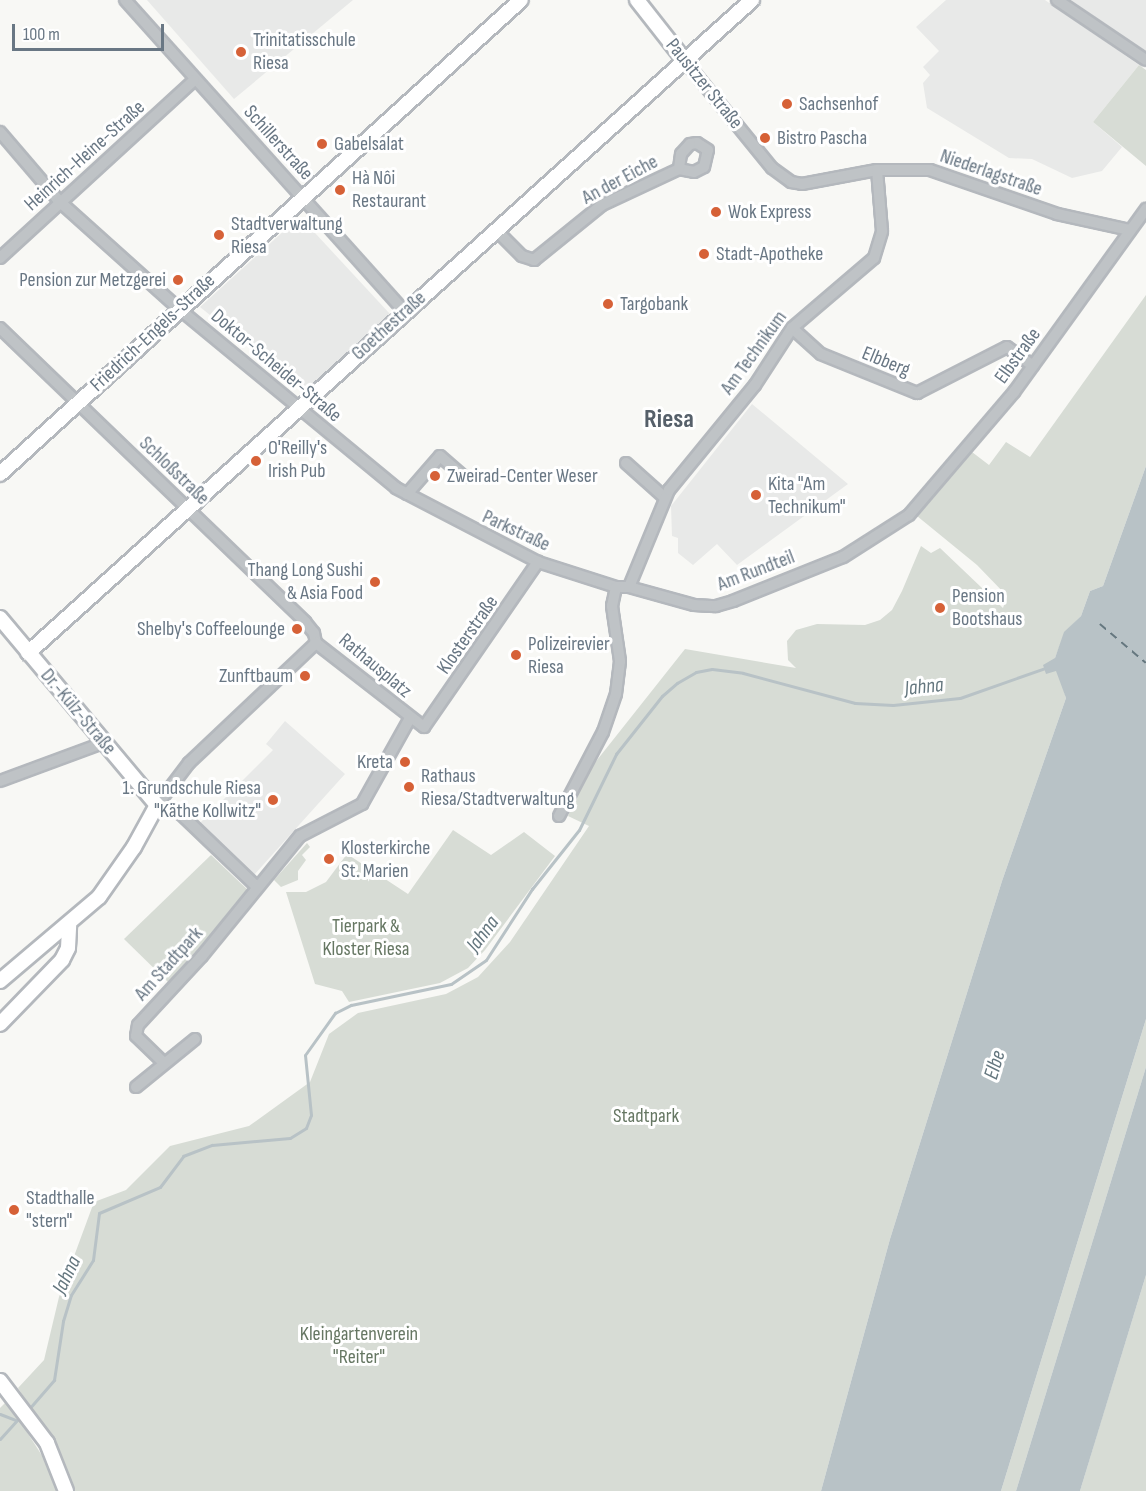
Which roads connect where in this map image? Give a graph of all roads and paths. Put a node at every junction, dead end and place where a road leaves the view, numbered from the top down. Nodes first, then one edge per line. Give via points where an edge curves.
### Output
1 (125, 0) edge
2 (521, 0) edge
3 (637, 0) edge
4 (752, 0) edge
5 (1057, 0) edge
6 (1146, 60) edge
7 (685, 61) junction
8 (194, 80) junction
9 (0, 132) edge
10 (772, 168) joint
11 (679, 169) dead end
12 (876, 170) junction
13 (303, 197) junction
14 (60, 202) junction
15 (1146, 209) edge
16 (496, 230) junction
17 (1130, 230) junction
18 (0, 258) edge
19 (178, 308) junction
20 (404, 311) junction
21 (0, 328) edge
22 (792, 328) junction
23 (1033, 366) junction
24 (78, 403) junction
25 (299, 408) junction
26 (626, 463) dead end
27 (0, 474) edge
28 (491, 477) dead end
29 (407, 494) junction
30 (664, 497) junction
31 (187, 509) junction
32 (909, 515) joint
33 (538, 562) junction
34 (616, 587) junction
35 (629, 587) junction
36 (0, 618) edge
37 (316, 643) junction
38 (28, 654) junction
39 (410, 718) junction
40 (424, 727) joint
41 (103, 743) junction
42 (0, 781) edge
43 (157, 805) junction
44 (559, 816) dead end
45 (256, 886) junction
46 (69, 926) junction
47 (0, 981) edge
48 (0, 1024) edge
49 (195, 1039) dead end
50 (164, 1063) junction
51 (136, 1087) dead end
52 (0, 1381) edge
53 (66, 1491) edge

1 - 8 street, Schillerstraße
2 - 13 main road, Friedrich-Engels-Straße
3 - 7 main road, Pausitzer Straße
4 - 7 main road, Goethestraße
5 - 6 street
7 - 10 street, Pausitzer Straße
7 - 16 main road, Goethestraße
8 - 13 street, Schillerstraße
8 - 14 street, Heinrich-Heine-Straße
9 - 14 street, Doktor-Scheider-Straße
10 - 12 street, Niederlagstraße via 786,179 802,184
11 - 16 street, An der Eiche via 602,205 534,260 522,256
12 - 17 street, Niederlagstraße via 930,170 1036,208
12 - 22 street, Am Technikum via 882,231 874,258
13 - 19 main road, Friedrich-Engels-Straße
13 - 20 street, Schillerstraße
14 - 18 street, Heinrich-Heine-Straße
14 - 19 street, Doktor-Scheider-Straße
15 - 17 street, Elbstraße
16 - 20 main road, Goethestraße
17 - 23 street, Elbstraße
19 - 24 main road, Friedrich-Engels-Straße
19 - 25 street, Doktor-Scheider-Straße
20 - 25 main road, Goethestraße
21 - 24 street, Schloßstraße
22 - 23 street, Elbberg via 821,354 917,393 1007,347
22 - 30 street, Am Technikum via 756,385
23 - 32 street, Elbstraße
24 - 27 main road, Friedrich-Engels-Straße
24 - 31 street, Schloßstraße
25 - 29 street, Doktor-Scheider-Straße
25 - 31 main road, Goethestraße
26 - 30 street
28 - 29 street via 464,477 440,456
29 - 33 street, Parkstraße
30 - 35 street
31 - 37 street, Schloßstraße via 305,622
31 - 38 main road, Goethestraße
32 - 35 street, Am Rundteil via 843,557 716,606 694,605
33 - 34 street, Parkstraße
33 - 40 street, Klosterstraße
34 - 35 street, Parkstraße
34 - 44 street via 612,606 620,661 616,694 603,732
36 - 38 main road, Dr.-Külz-Straße
37 - 39 street, Rathausplatz
37 - 43 street, Rathausplatz via 189,763
38 - 41 main road, Dr.-Külz-Straße
39 - 40 street, Rathausplatz
39 - 45 street, Rathausplatz via 362,804 300,836
41 - 42 street
41 - 43 main road, Dr.-Külz-Straße
43 - 45 street via 181,814
43 - 46 main road via 113,879
45 - 50 street, Am Stadtpark via 254,894 134,1031
46 - 47 main road
46 - 48 main road via 68,948 62,960
49 - 50 street
50 - 51 street
52 - 53 main road via 56,1458

